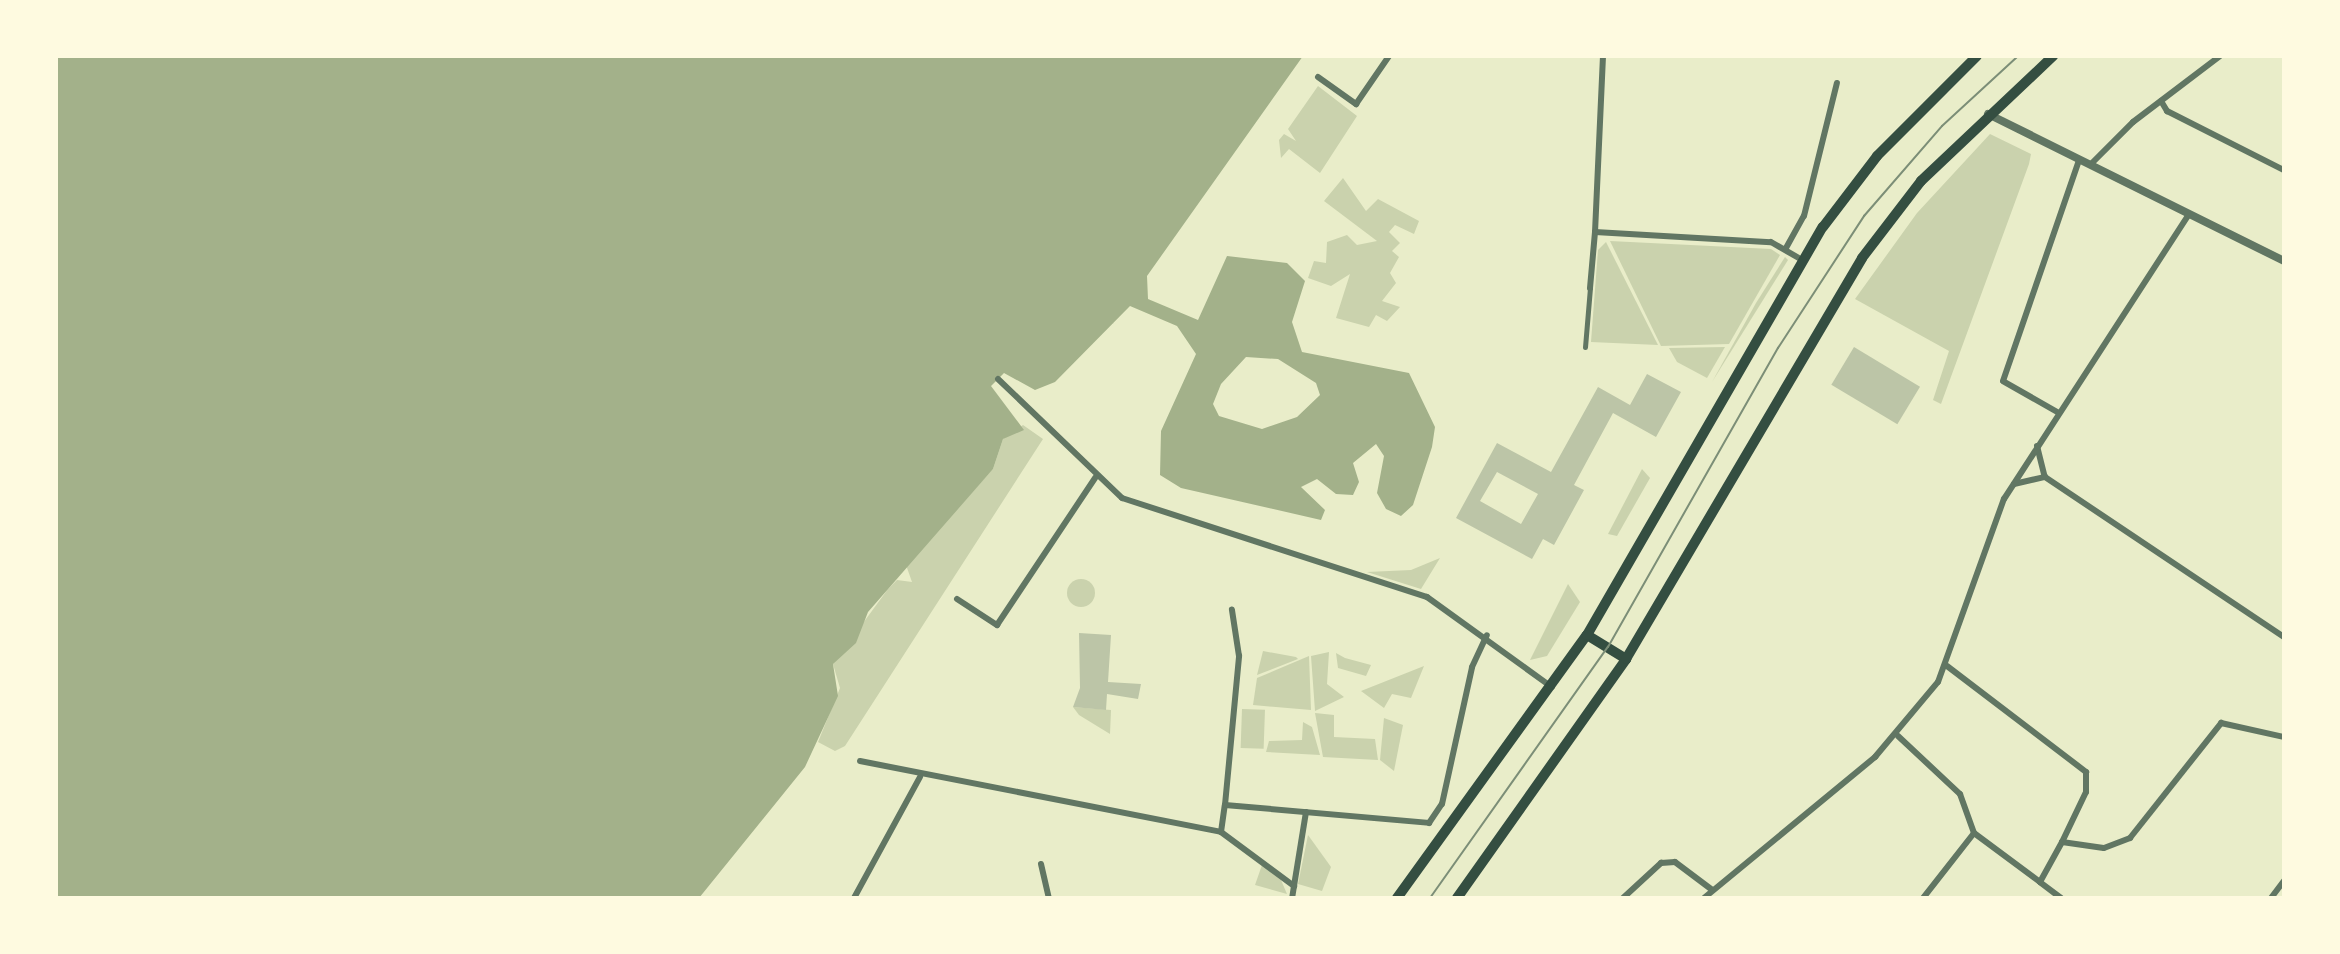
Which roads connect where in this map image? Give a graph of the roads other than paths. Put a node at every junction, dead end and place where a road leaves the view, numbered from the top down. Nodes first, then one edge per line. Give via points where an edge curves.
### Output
1 (1389, 56) edge
2 (1603, 56) edge
3 (1977, 56) edge
4 (2053, 56) edge
5 (2220, 56) edge
6 (1318, 77) dead end
7 (1837, 83) dead end
8 (2161, 101) junction
9 (1987, 113) junction
10 (2079, 160) junction
11 (2090, 165) junction
12 (2284, 170) edge
13 (2189, 214) junction
14 (1595, 232) junction
15 (1786, 248) junction
16 (1801, 259) junction
17 (2284, 261) edge
18 (1590, 288) joint
19 (1585, 347) dead end
20 (998, 379) dead end
21 (2059, 413) junction
22 (2037, 446) junction
23 (2045, 477) junction
24 (1095, 478) junction
25 (2012, 485) junction
26 (957, 599) dead end
27 (1232, 610) dead end
28 (1487, 635) junction
29 (1587, 635) junction
30 (2284, 637) edge
31 (1626, 659) junction
32 (1947, 666) junction
33 (1552, 687) junction
34 (1898, 736) junction
35 (2284, 737) edge
36 (860, 761) dead end
37 (920, 777) junction
38 (1225, 805) junction
39 (1306, 812) junction
40 (1436, 814) junction
41 (1451, 825) junction
42 (1221, 832) junction
43 (1974, 833) junction
44 (2062, 842) junction
45 (1041, 864) dead end
46 (2284, 881) edge
47 (2040, 882) junction
48 (1294, 886) junction
49 (1711, 889) junction
50 (854, 898) edge
51 (1049, 898) edge
52 (1292, 898) edge
53 (1397, 898) edge
54 (1457, 898) edge
55 (1623, 898) edge
56 (1704, 898) edge
57 (1923, 898) edge
58 (2061, 898) edge
59 (2271, 898) edge

1 - 6 street via 1356,104
2 - 14 street
3 - 16 highway via 1877,156
4 - 9 highway
5 - 8 street
7 - 15 street via 1804,216
8 - 11 street
8 - 12 street
9 - 10 street
9 - 31 highway via 1921,181 1854,269
10 - 11 street
10 - 21 street via 2003,381
11 - 13 street
13 - 17 street
13 - 21 street
14 - 15 street
14 - 18 street
15 - 16 street
16 - 29 highway
18 - 19 street
20 - 24 street via 1064,435
21 - 22 street
22 - 23 street
22 - 25 street
23 - 25 street
23 - 30 street
24 - 26 street via 997,625
24 - 28 street via 1145,507 1427,597
25 - 32 street
27 - 38 street via 1239,656
28 - 33 street
28 - 40 street via 1472,667
29 - 31 highway
29 - 33 highway
31 - 54 highway
32 - 34 street
32 - 44 street via 2086,772 2086,792
33 - 41 highway
34 - 43 street via 1960,794
34 - 49 street via 1749,865
35 - 44 street via 2221,723 2130,838 2104,848
36 - 37 street
37 - 42 street
37 - 50 street
38 - 39 street
38 - 42 street
39 - 40 street via 1429,823
39 - 48 street
40 - 41 street
41 - 53 highway
42 - 48 street
43 - 47 street
43 - 57 street
44 - 47 street
45 - 51 street
46 - 59 street
47 - 58 street
48 - 52 street
49 - 55 street via 1675,862 1661,863
49 - 56 street

